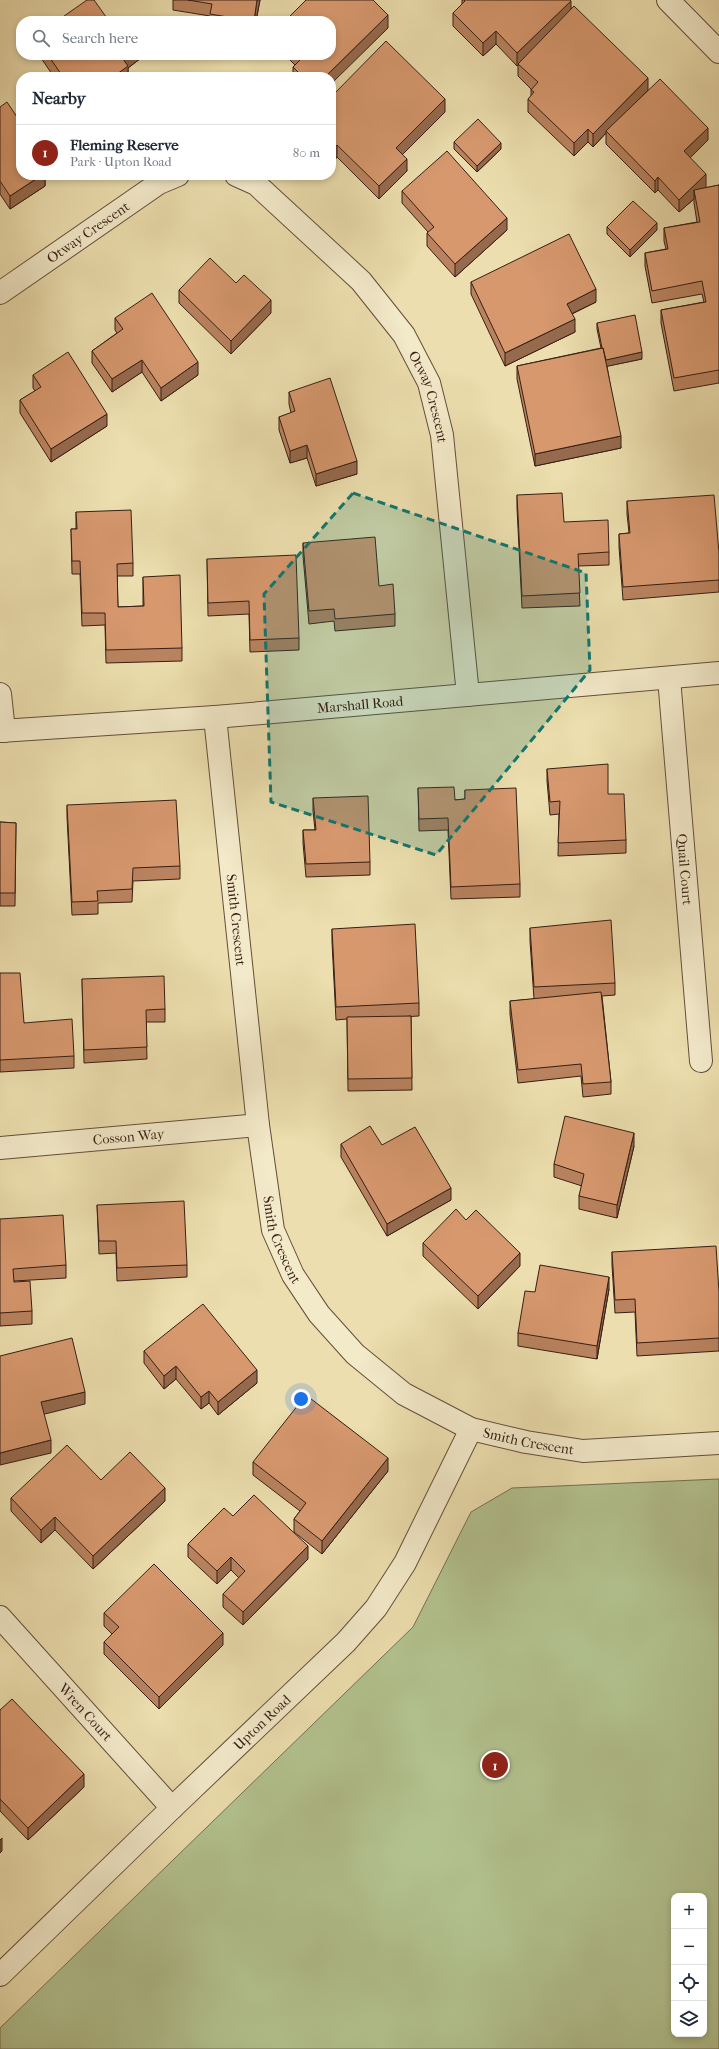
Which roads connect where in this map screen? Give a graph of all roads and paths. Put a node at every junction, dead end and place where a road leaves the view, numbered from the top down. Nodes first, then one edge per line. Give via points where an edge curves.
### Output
1 (668, 0) edge
2 (719, 52) edge
3 (166, 180) edge
4 (247, 180) edge
5 (0, 293) edge
6 (719, 673) edge
7 (669, 678) junction
8 (0, 694) edge
9 (468, 695) junction
10 (215, 717) junction
11 (2, 731) edge
12 (700, 1061) dead end
13 (258, 1125) junction
14 (0, 1148) edge
15 (471, 1429) junction
16 (719, 1443) edge
17 (0, 1617) edge
18 (172, 1808) junction
19 (0, 1976) edge

1 - 2 street
3 - 5 street, Otway Crescent
4 - 9 street, Otway Crescent via 256,184 361,281 404,335 429,383 442,435
6 - 7 street, Marshall Road
7 - 9 street, Marshall Road
7 - 12 street, Quail Court
8 - 11 street
9 - 10 street, Marshall Road
10 - 11 street, Marshall Road
10 - 13 street, Smith Crescent
13 - 14 street, Cosson Way
13 - 15 street, Smith Crescent via 273,1230 293,1275 319,1314 355,1354 404,1394
15 - 16 street, Smith Crescent via 526,1442 583,1451
15 - 18 street, Upton Road via 405,1563 376,1608 340,1648
17 - 18 street, Wren Court
18 - 19 street, Upton Road

